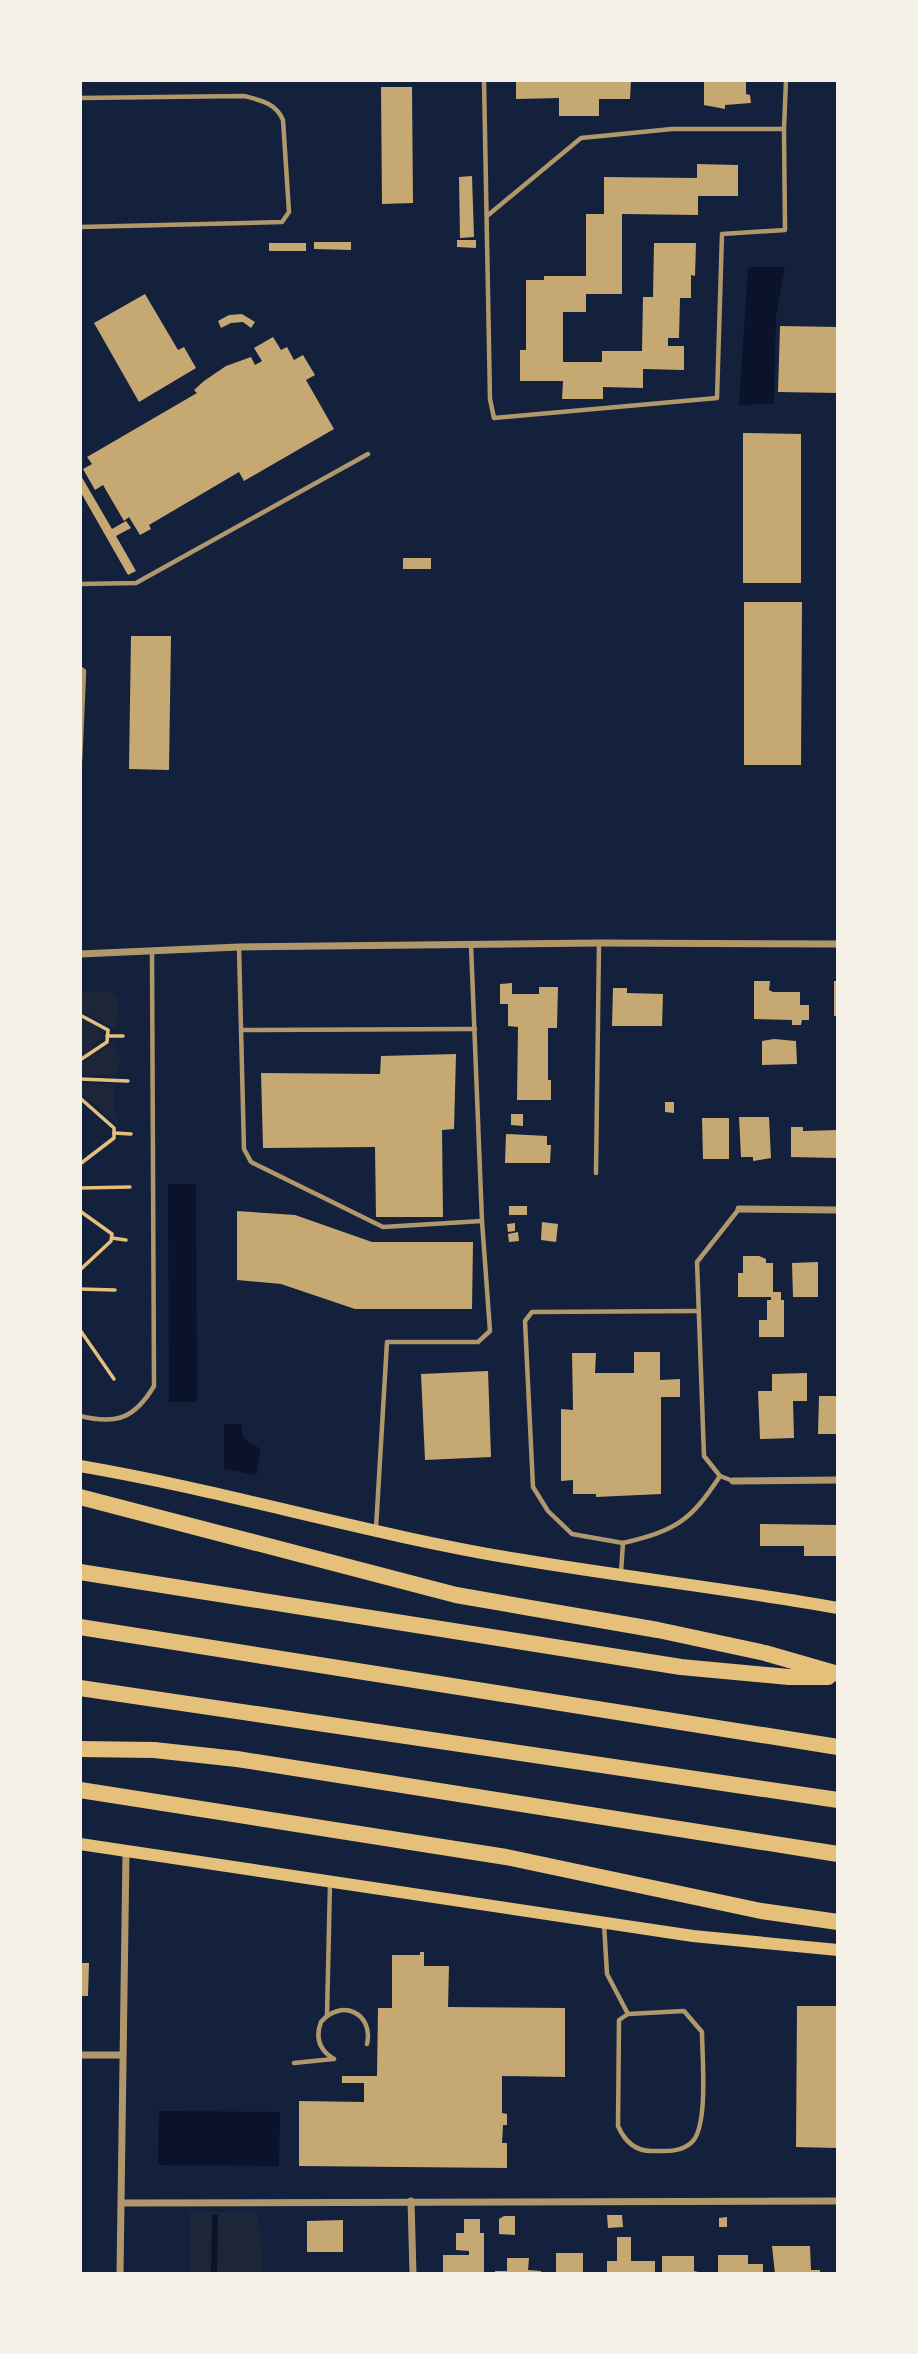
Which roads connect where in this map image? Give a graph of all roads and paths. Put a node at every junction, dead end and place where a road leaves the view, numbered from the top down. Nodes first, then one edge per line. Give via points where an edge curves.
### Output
1 (484, 80) edge
2 (786, 80) edge
3 (80, 98) edge
4 (784, 129) junction
5 (487, 216) junction
6 (80, 227) edge
7 (368, 454) dead end
8 (80, 584) edge
9 (80, 668) edge
10 (80, 761) edge
11 (599, 943) junction
12 (471, 944) junction
13 (838, 944) edge
14 (239, 947) junction
15 (152, 952) junction
16 (80, 954) edge
17 (80, 1015) edge
18 (475, 1029) junction
19 (241, 1030) junction
20 (107, 1036) junction
21 (123, 1036) dead end
22 (80, 1060) edge
23 (80, 1079) edge
24 (128, 1081) dead end
25 (80, 1098) edge
26 (114, 1133) junction
27 (131, 1134) dead end
28 (80, 1164) edge
29 (596, 1173) dead end
30 (130, 1187) dead end
31 (80, 1188) edge
32 (739, 1209) joint
33 (838, 1210) edge
34 (80, 1211) edge
35 (482, 1221) junction
36 (111, 1238) junction
37 (126, 1240) dead end
38 (80, 1270) edge
39 (80, 1289) edge
40 (116, 1290) dead end
41 (698, 1311) junction
42 (80, 1330) edge
43 (114, 1379) dead end
44 (80, 1416) edge
45 (80, 1466) edge
46 (720, 1476) junction
47 (838, 1480) edge
48 (733, 1481) joint
49 (80, 1497) edge
50 (376, 1530) junction
51 (623, 1543) junction
52 (80, 1572) edge
53 (621, 1573) junction
54 (838, 1608) edge
55 (80, 1628) edge
56 (838, 1676) edge
57 (80, 1688) edge
58 (838, 1747) edge
59 (80, 1749) edge
60 (80, 1790) edge
61 (838, 1800) edge
62 (80, 1844) edge
63 (126, 1852) junction
64 (838, 1854) edge
65 (330, 1883) junction
66 (838, 1922) edge
67 (604, 1923) junction
68 (838, 1950) edge
69 (628, 2014) junction
70 (327, 2015) junction
71 (368, 2044) dead end
72 (80, 2055) edge
73 (121, 2055) junction
74 (294, 2063) dead end
75 (411, 2201) junction
76 (838, 2201) edge
77 (123, 2203) junction
78 (120, 2273) edge
79 (413, 2273) edge

1 - 5 lane
2 - 4 lane
3 - 6 lane via 244,96 279,110 289,212 282,222
4 - 5 lane via 672,129 581,138
4 - 5 lane via 785,230 722,234 716,398 494,418
7 - 8 lane via 136,583
9 - 10 lane via 84,671
11 - 12 street
11 - 13 street
11 - 29 lane
12 - 14 street
12 - 18 lane
14 - 15 street
14 - 19 lane
15 - 16 street
15 - 44 lane via 154,1386 142,1406 126,1417 100,1421
17 - 20 path via 107,1030
18 - 19 lane
18 - 35 lane
19 - 35 lane via 244,1149 251,1162 383,1227
20 - 21 path
20 - 22 path via 107,1042
23 - 24 path
25 - 26 path
26 - 27 path
26 - 28 path via 114,1138
30 - 31 path
32 - 33 street
32 - 41 lane via 697,1262
34 - 36 path via 112,1234
35 - 50 lane via 490,1331 478,1342 387,1342
36 - 37 path
36 - 38 path
39 - 40 path
41 - 46 lane via 704,1456
41 - 51 lane via 533,1312 525,1321 533,1487 548,1511 572,1534
42 - 43 path
45 - 50 main road
46 - 48 lane
46 - 51 lane via 699,1508 684,1521 660,1534
47 - 48 street
49 - 56 highway via 456,1595 659,1629
50 - 53 main road via 517,1559
51 - 53 lane
52 - 56 highway via 681,1667 789,1677
53 - 54 main road
55 - 58 highway
57 - 61 highway
59 - 64 highway via 154,1750 237,1759
60 - 66 highway via 506,1857 761,1911
62 - 63 main road
63 - 65 main road
63 - 73 street
65 - 67 main road
65 - 70 lane
67 - 68 main road
67 - 69 lane via 607,1974
69 - 69 lane via 684,2011 702,2032 702,2122 693,2141 679,2150 644,2152 625,2141 618,2126 619,2020
70 - 71 lane via 343,2009 360,2015 368,2028
70 - 74 lane via 318,2039 334,2059
72 - 73 street
73 - 77 street
75 - 76 street
75 - 77 street
75 - 79 street
77 - 78 street

